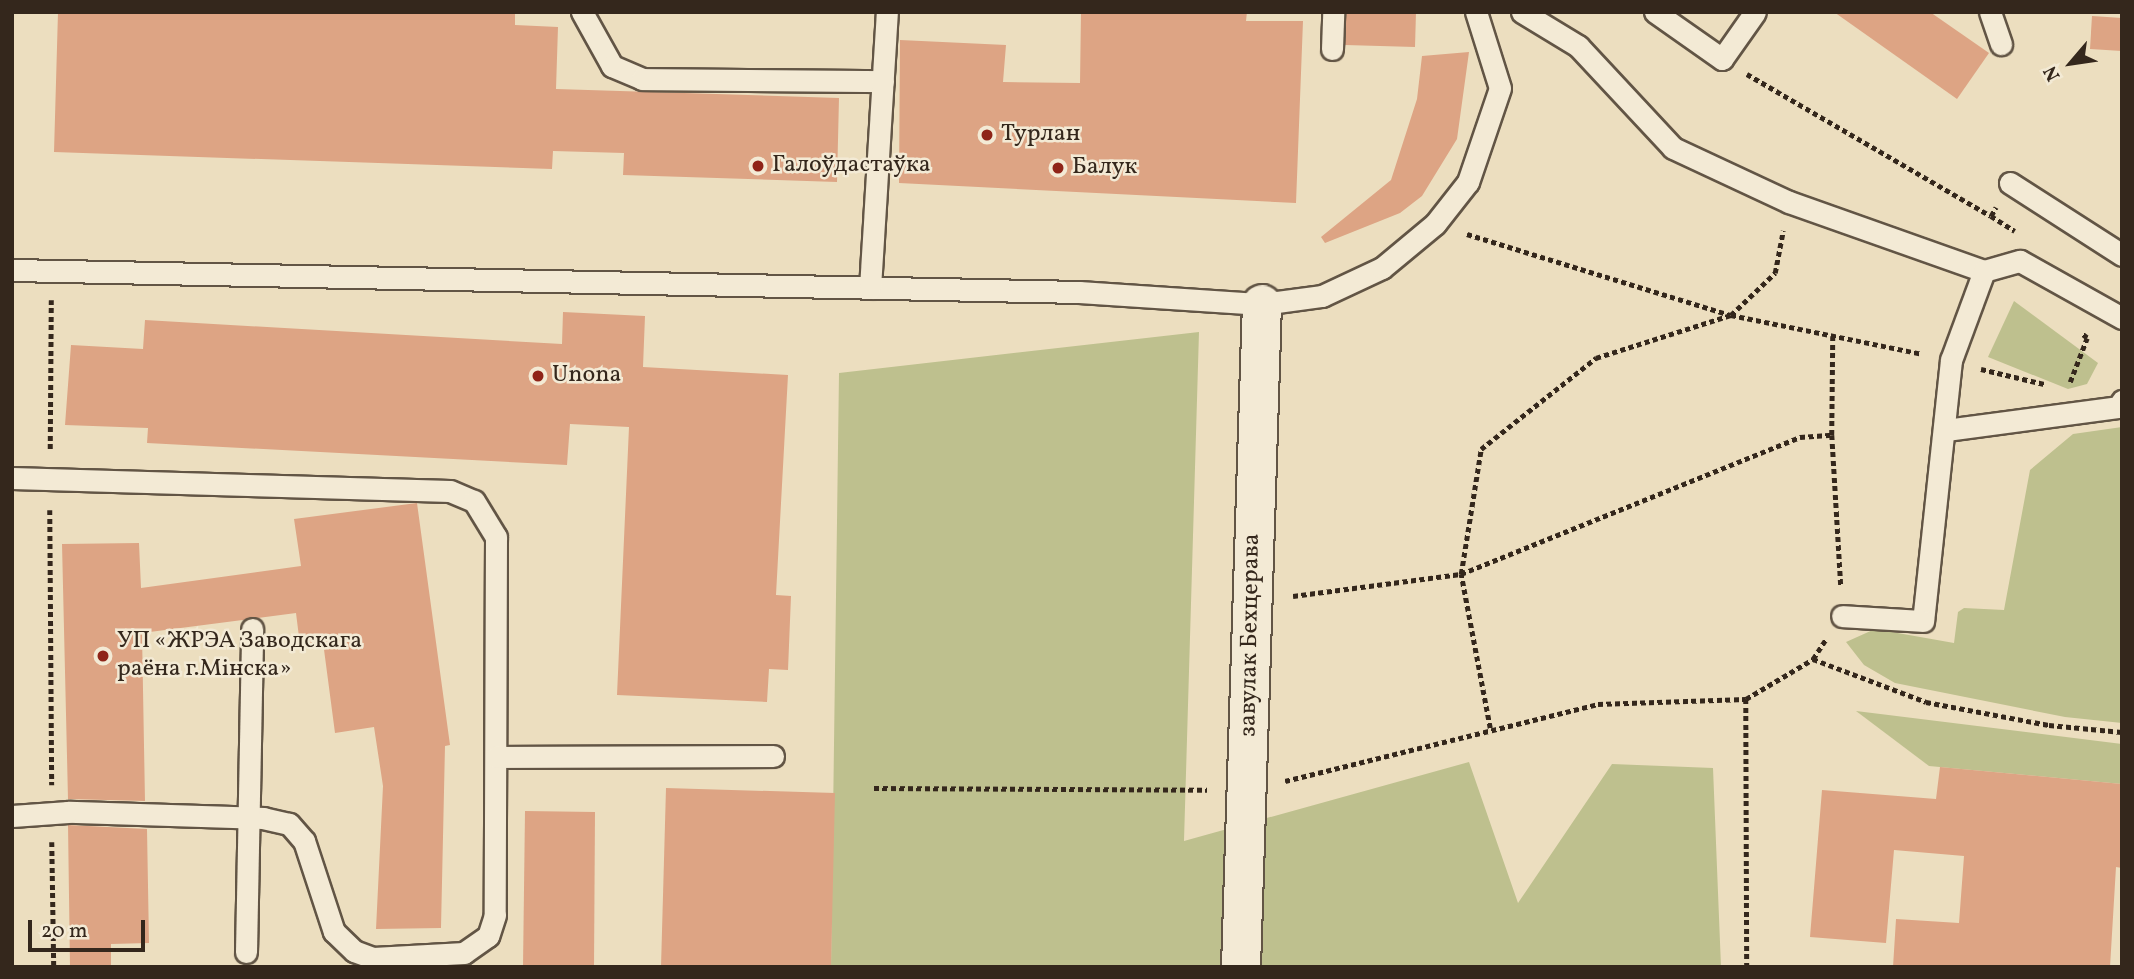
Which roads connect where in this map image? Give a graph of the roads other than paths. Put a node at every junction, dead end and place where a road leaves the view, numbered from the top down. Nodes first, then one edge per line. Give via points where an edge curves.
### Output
1 (582, 12) edge
2 (887, 12) edge
3 (1333, 12) edge
4 (1476, 12) edge
5 (1522, 12) edge
6 (1655, 12) edge
7 (1755, 12) edge
8 (1990, 12) edge
9 (2001, 44) dead end
10 (1332, 49) dead end
11 (883, 81) junction
12 (2010, 183) road end
13 (2122, 255) edge
14 (12, 270) edge
15 (1984, 271) junction
16 (870, 288) junction
17 (1262, 304) junction
18 (2122, 318) edge
19 (2120, 404) edge
20 (1946, 430) junction
21 (12, 478) edge
22 (1842, 616) road end
23 (252, 629) dead end
24 (496, 757) junction
25 (773, 757) dead end
26 (12, 816) edge
27 (249, 818) junction
28 (246, 952) dead end
29 (1241, 967) edge

1 - 11 lane via 612,66 642,79
2 - 11 lane
3 - 10 lane
4 - 17 lane via 1500,88 1468,182 1435,224 1382,268 1322,296
5 - 15 lane via 1578,46 1673,148 1789,202
6 - 7 lane via 1722,60
8 - 9 lane
11 - 16 lane
12 - 13 lane
14 - 16 lane
15 - 18 lane via 2020,261
15 - 20 lane via 1951,360
16 - 17 lane via 1079,292
17 - 29 street, завулак Бехцерава
19 - 20 lane
20 - 22 lane via 1923,621
21 - 24 lane via 450,491 474,501 496,537
23 - 27 lane
24 - 25 lane
24 - 27 lane via 495,915 488,936 464,953 373,958 354,951 334,932 304,841 289,824
26 - 27 lane
27 - 28 lane

